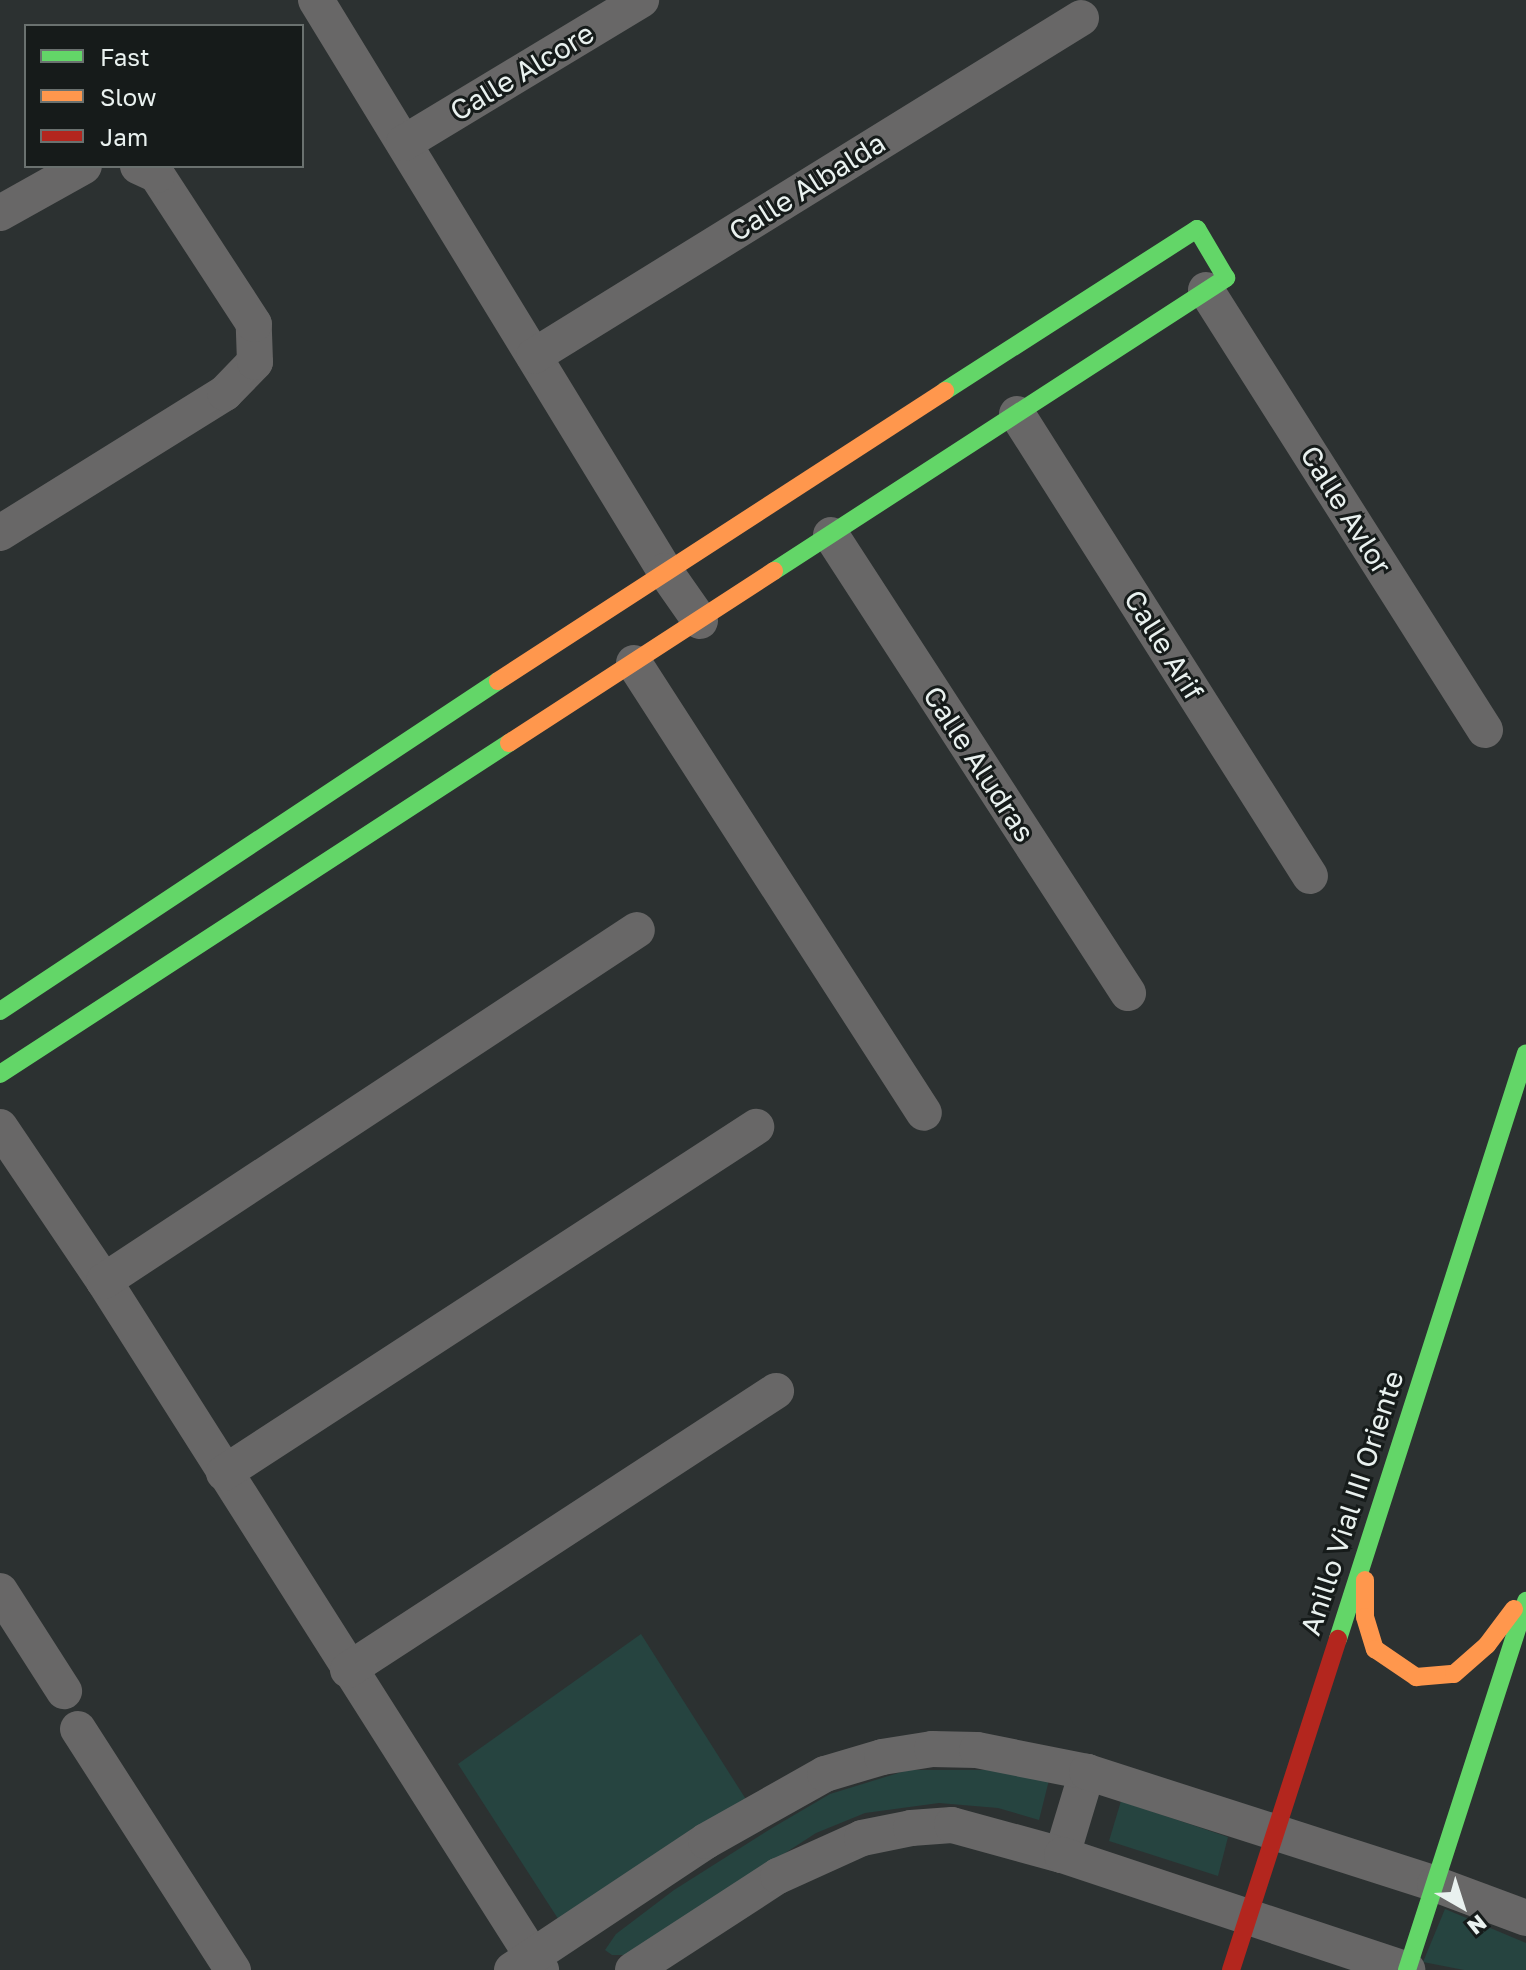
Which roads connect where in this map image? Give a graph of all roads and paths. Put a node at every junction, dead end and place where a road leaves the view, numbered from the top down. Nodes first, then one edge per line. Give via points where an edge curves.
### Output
1 (316, 0) edge
2 (641, 0) edge
3 (1081, 18) dead end
4 (404, 143) junction
5 (80, 168) edge
6 (142, 168) edge
7 (0, 213) edge
8 (1206, 290) junction
9 (534, 356) junction
10 (1017, 414) junction
11 (0, 533) edge
12 (831, 535) junction
13 (665, 571) junction
14 (700, 621) junction
15 (634, 663) junction
16 (1485, 730) dead end
17 (1310, 876) dead end
18 (637, 930) dead end
19 (1128, 993) dead end
20 (0, 1011) edge
21 (1526, 1053) edge
22 (2, 1068) edge
23 (924, 1113) dead end
24 (0, 1127) edge
25 (756, 1127) dead end
26 (104, 1281) junction
27 (776, 1391) dead end
28 (224, 1473) junction
29 (1365, 1554) junction
30 (0, 1591) edge
31 (1526, 1593) edge
32 (1526, 1601) edge
33 (348, 1670) junction
34 (64, 1691) dead end
35 (78, 1729) dead end
36 (1087, 1772) junction
37 (1278, 1834) junction
38 (1062, 1855) junction
39 (1435, 1884) junction
40 (1247, 1918) junction
41 (1526, 1918) edge
42 (528, 1966) edge
43 (233, 1970) edge
44 (633, 1970) edge
45 (1231, 1970) edge
46 (1407, 1970) edge

1 - 4 street
2 - 4 street, Calle Alcore
3 - 9 street, Calle Albalda
4 - 9 street
5 - 7 street
6 - 11 street via 157,175 254,324 255,362 225,393
8 - 10 street
8 - 13 street via 1226,278 1197,229
8 - 16 street, Calle Avlor
9 - 13 street
10 - 12 street
10 - 17 street, Calle Arif
12 - 14 street
12 - 19 street, Calle Aludras
13 - 14 street
13 - 20 street
14 - 15 street
15 - 22 street
15 - 23 street
18 - 26 street
21 - 29 street, Anillo Vial III Oriente
24 - 26 street
25 - 28 street
26 - 28 street
27 - 33 street
28 - 33 street
29 - 31 street via 1365,1617 1375,1649 1416,1677 1454,1674 1487,1645
29 - 37 street, Anillo Vial III Oriente
30 - 34 street
32 - 39 street
33 - 42 street
35 - 43 street
36 - 37 street
36 - 38 street
36 - 42 street via 977,1750 932,1749 825,1774 706,1841
37 - 39 street
37 - 40 street, Anillo Vial III Oriente
38 - 40 street
38 - 44 street via 952,1825 862,1838 778,1876
39 - 41 street
39 - 46 street
40 - 45 street, Anillo Vial III Oriente
40 - 46 street

